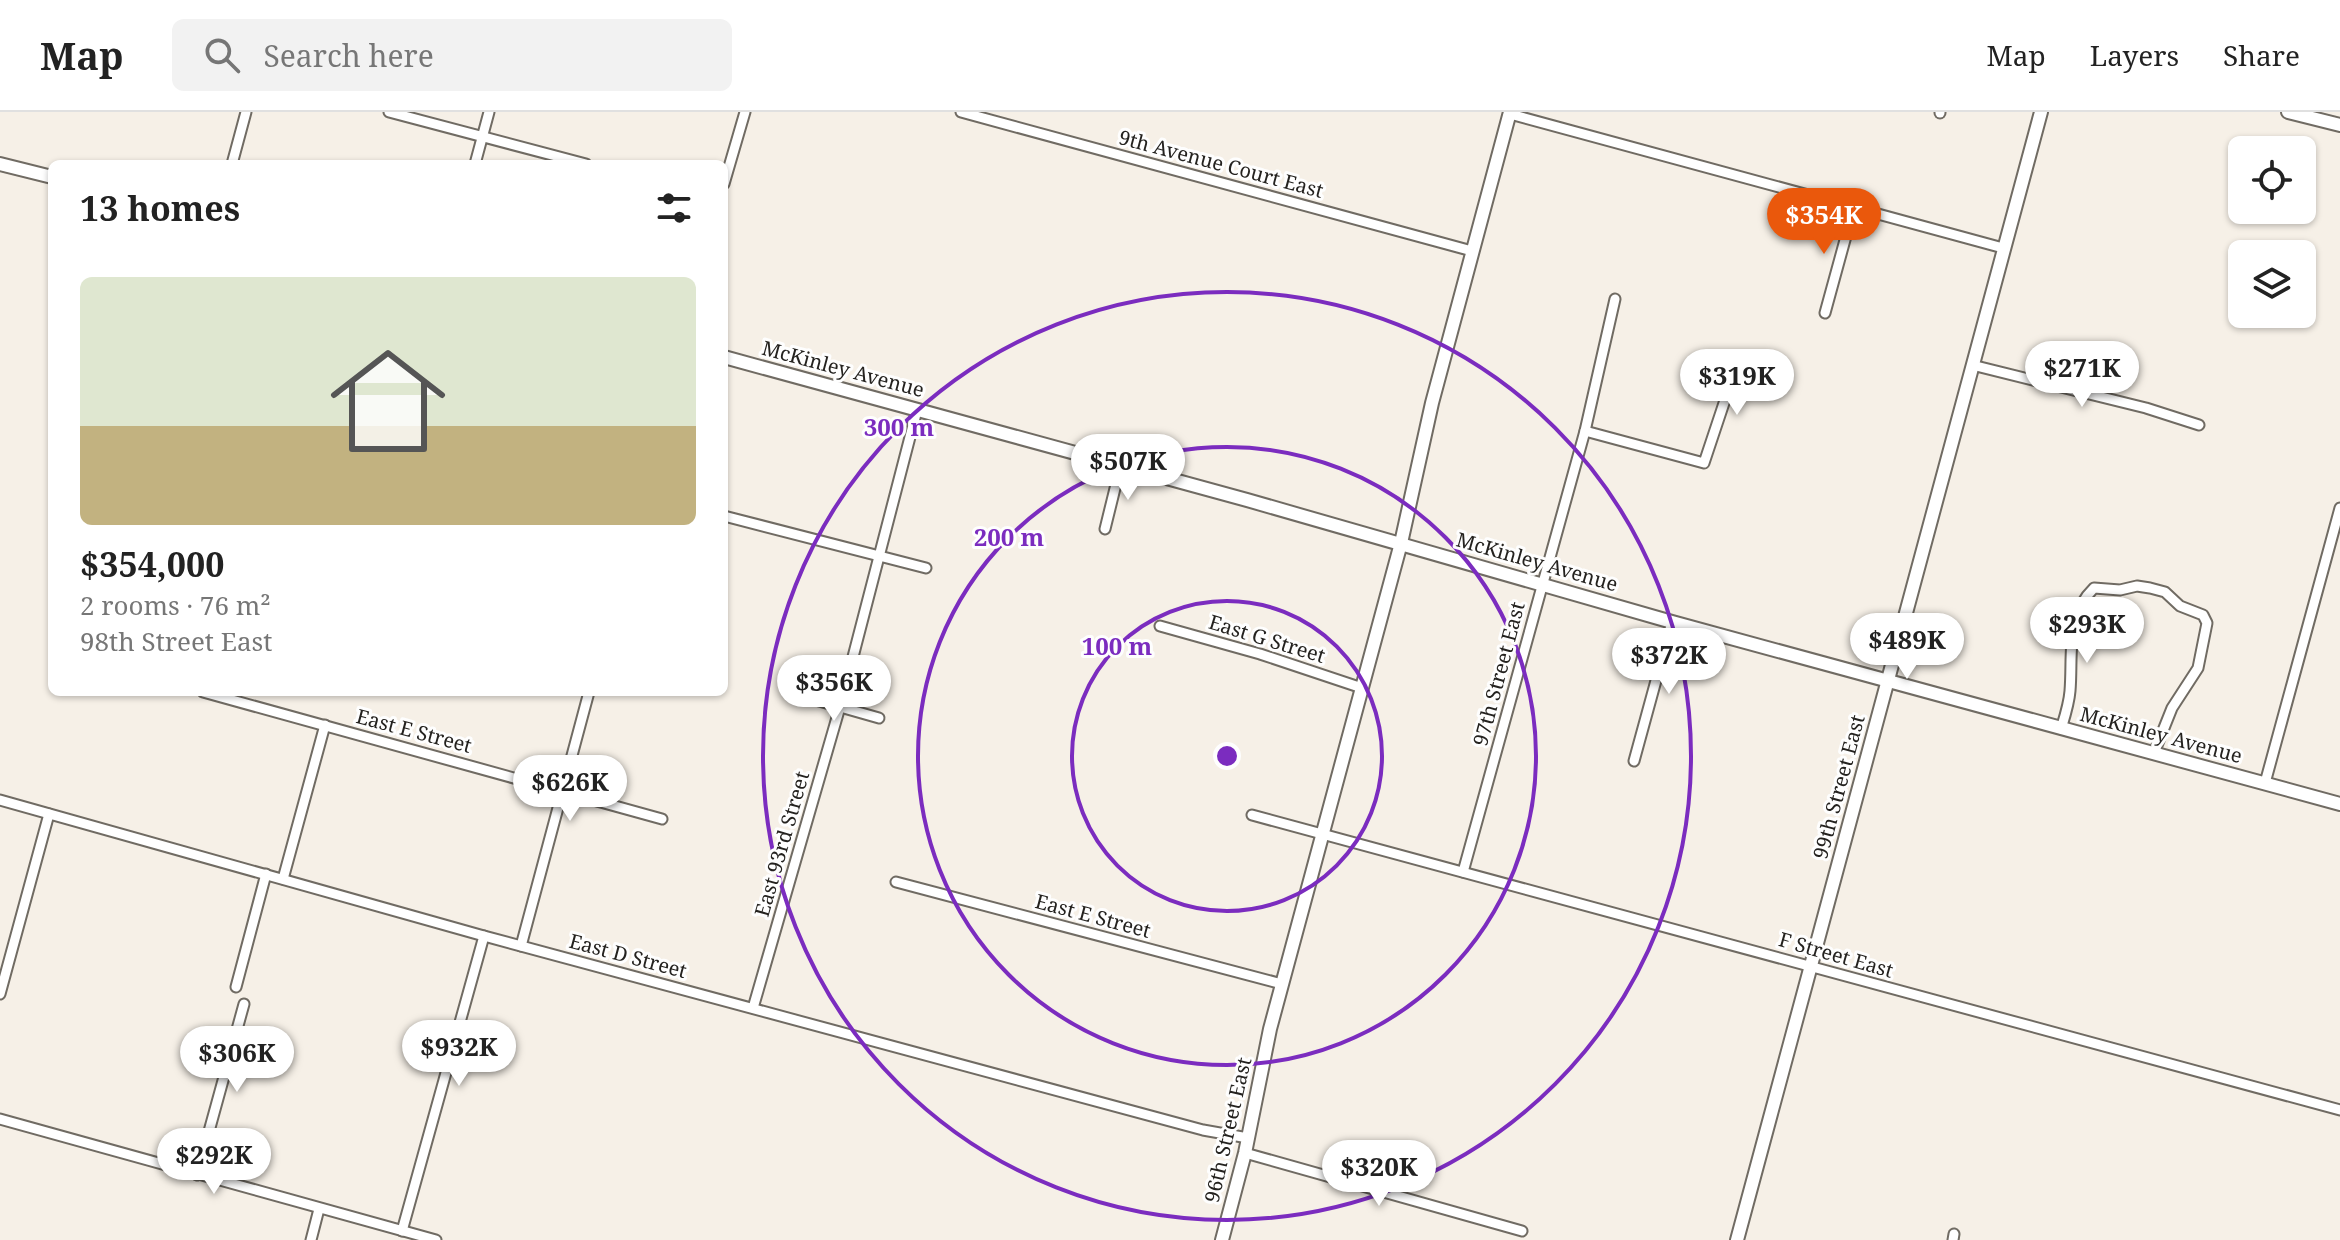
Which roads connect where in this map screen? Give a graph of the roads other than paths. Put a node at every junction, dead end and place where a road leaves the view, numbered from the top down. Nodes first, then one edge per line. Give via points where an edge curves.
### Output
1 (246, 112) edge
2 (389, 112) edge
3 (489, 112) edge
4 (745, 112) edge
5 (961, 112) edge
6 (2041, 112) edge
7 (2288, 112) edge
8 (1510, 113) edge
9 (999, 117) edge
10 (2340, 125) edge
11 (482, 137) junction
12 (233, 160) edge
13 (476, 160) edge
14 (571, 160) edge
15 (0, 164) edge
16 (728, 170) edge
17 (48, 176) edge
18 (1854, 207) junction
19 (2003, 248) junction
20 (1472, 251) junction
21 (1615, 299) dead end
22 (1825, 313) dead end
23 (728, 358) edge
24 (1738, 361) dead end
25 (1972, 365) junction
26 (917, 410) junction
27 (2199, 425) dead end
28 (1585, 431) junction
29 (1120, 468) junction
30 (2340, 508) edge
31 (728, 517) edge
32 (1105, 529) dead end
33 (1401, 543) junction
34 (880, 557) junction
35 (926, 568) dead end
36 (1541, 585) junction
37 (1672, 622) junction
38 (1160, 626) dead end
39 (1888, 682) junction
40 (1362, 688) junction
41 (798, 695) dead end
42 (218, 696) edge
43 (588, 696) edge
44 (840, 707) junction
45 (879, 718) dead end
46 (325, 725) junction
47 (2061, 729) junction
48 (2154, 753) junction
49 (1634, 761) dead end
50 (2265, 783) junction
51 (562, 790) junction
52 (0, 800) edge
53 (2340, 804) edge
54 (49, 814) junction
55 (1252, 815) dead end
56 (662, 819) dead end
57 (1322, 834) junction
58 (1463, 872) junction
59 (266, 874) junction
60 (283, 879) junction
61 (896, 882) dead end
62 (484, 936) junction
63 (521, 946) junction
64 (1810, 968) junction
65 (1282, 984) junction
66 (236, 987) dead end
67 (0, 994) edge
68 (244, 1004) dead end
69 (753, 1008) junction
70 (2340, 1110) edge
71 (0, 1119) edge
72 (1248, 1138) junction
73 (1245, 1153) junction
74 (197, 1175) junction
75 (319, 1209) junction
76 (402, 1231) junction
77 (1522, 1231) dead end
78 (311, 1240) edge
79 (436, 1240) edge
80 (1222, 1240) edge
81 (1737, 1240) edge

1 - 12 street
2 - 11 street
3 - 11 street
4 - 16 street
5 - 9 street, 9th Avenue Court East
6 - 19 street, 99th Street East
7 - 10 street
8 - 18 street
8 - 20 street, 96th Street East
9 - 20 street, 9th Avenue Court East
11 - 13 street
11 - 14 street
15 - 17 street
18 - 19 street
18 - 22 street
19 - 25 street, 99th Street East
20 - 33 street, 96th Street East
21 - 28 street, 97th Street East
23 - 26 street, McKinley Avenue
24 - 28 street via 1704,463
25 - 27 street
25 - 39 street, 99th Street East
26 - 29 street, McKinley Avenue
26 - 34 street, East 93rd Street
28 - 36 street, 97th Street East
29 - 32 street
29 - 33 street, McKinley Avenue
30 - 50 street
31 - 34 street
33 - 36 street, McKinley Avenue
33 - 40 street, 96th Street East
34 - 35 street
34 - 44 street, East 93rd Street
36 - 37 street, McKinley Avenue
36 - 58 street, 97th Street East
37 - 39 street, McKinley Avenue
37 - 49 street
38 - 40 street, East G Street
39 - 47 street, McKinley Avenue
39 - 64 street, 99th Street East
40 - 57 street, 96th Street East
41 - 44 street
42 - 46 street, East E Street
43 - 51 street
44 - 45 street
44 - 69 street, East 93rd Street
46 - 51 street, East E Street
46 - 60 street
47 - 48 street, McKinley Avenue
47 - 48 street via 2070,692 2071,637 2081,603 2094,588 2150,588 2203,615 2207,623 2198,668 2172,708
48 - 50 street, McKinley Avenue
50 - 53 street, McKinley Avenue
51 - 56 street, East E Street
51 - 63 street
52 - 54 street, East D Street
54 - 59 street, East D Street
54 - 67 street
55 - 57 street, F Street East
57 - 58 street, F Street East
57 - 65 street, 96th Street East
58 - 64 street, F Street East
59 - 60 street, East D Street
59 - 66 street
60 - 62 street, East D Street
61 - 65 street, East E Street
62 - 63 street, East D Street
62 - 76 street
63 - 69 street, East D Street
64 - 70 street, F Street East
64 - 81 street, 99th Street East
65 - 72 street, 96th Street East
68 - 74 street
69 - 72 street, East D Street
71 - 74 street
72 - 73 street, 96th Street East
73 - 77 street
73 - 80 street, 96th Street East
74 - 75 street
75 - 76 street
75 - 78 street
76 - 79 street

